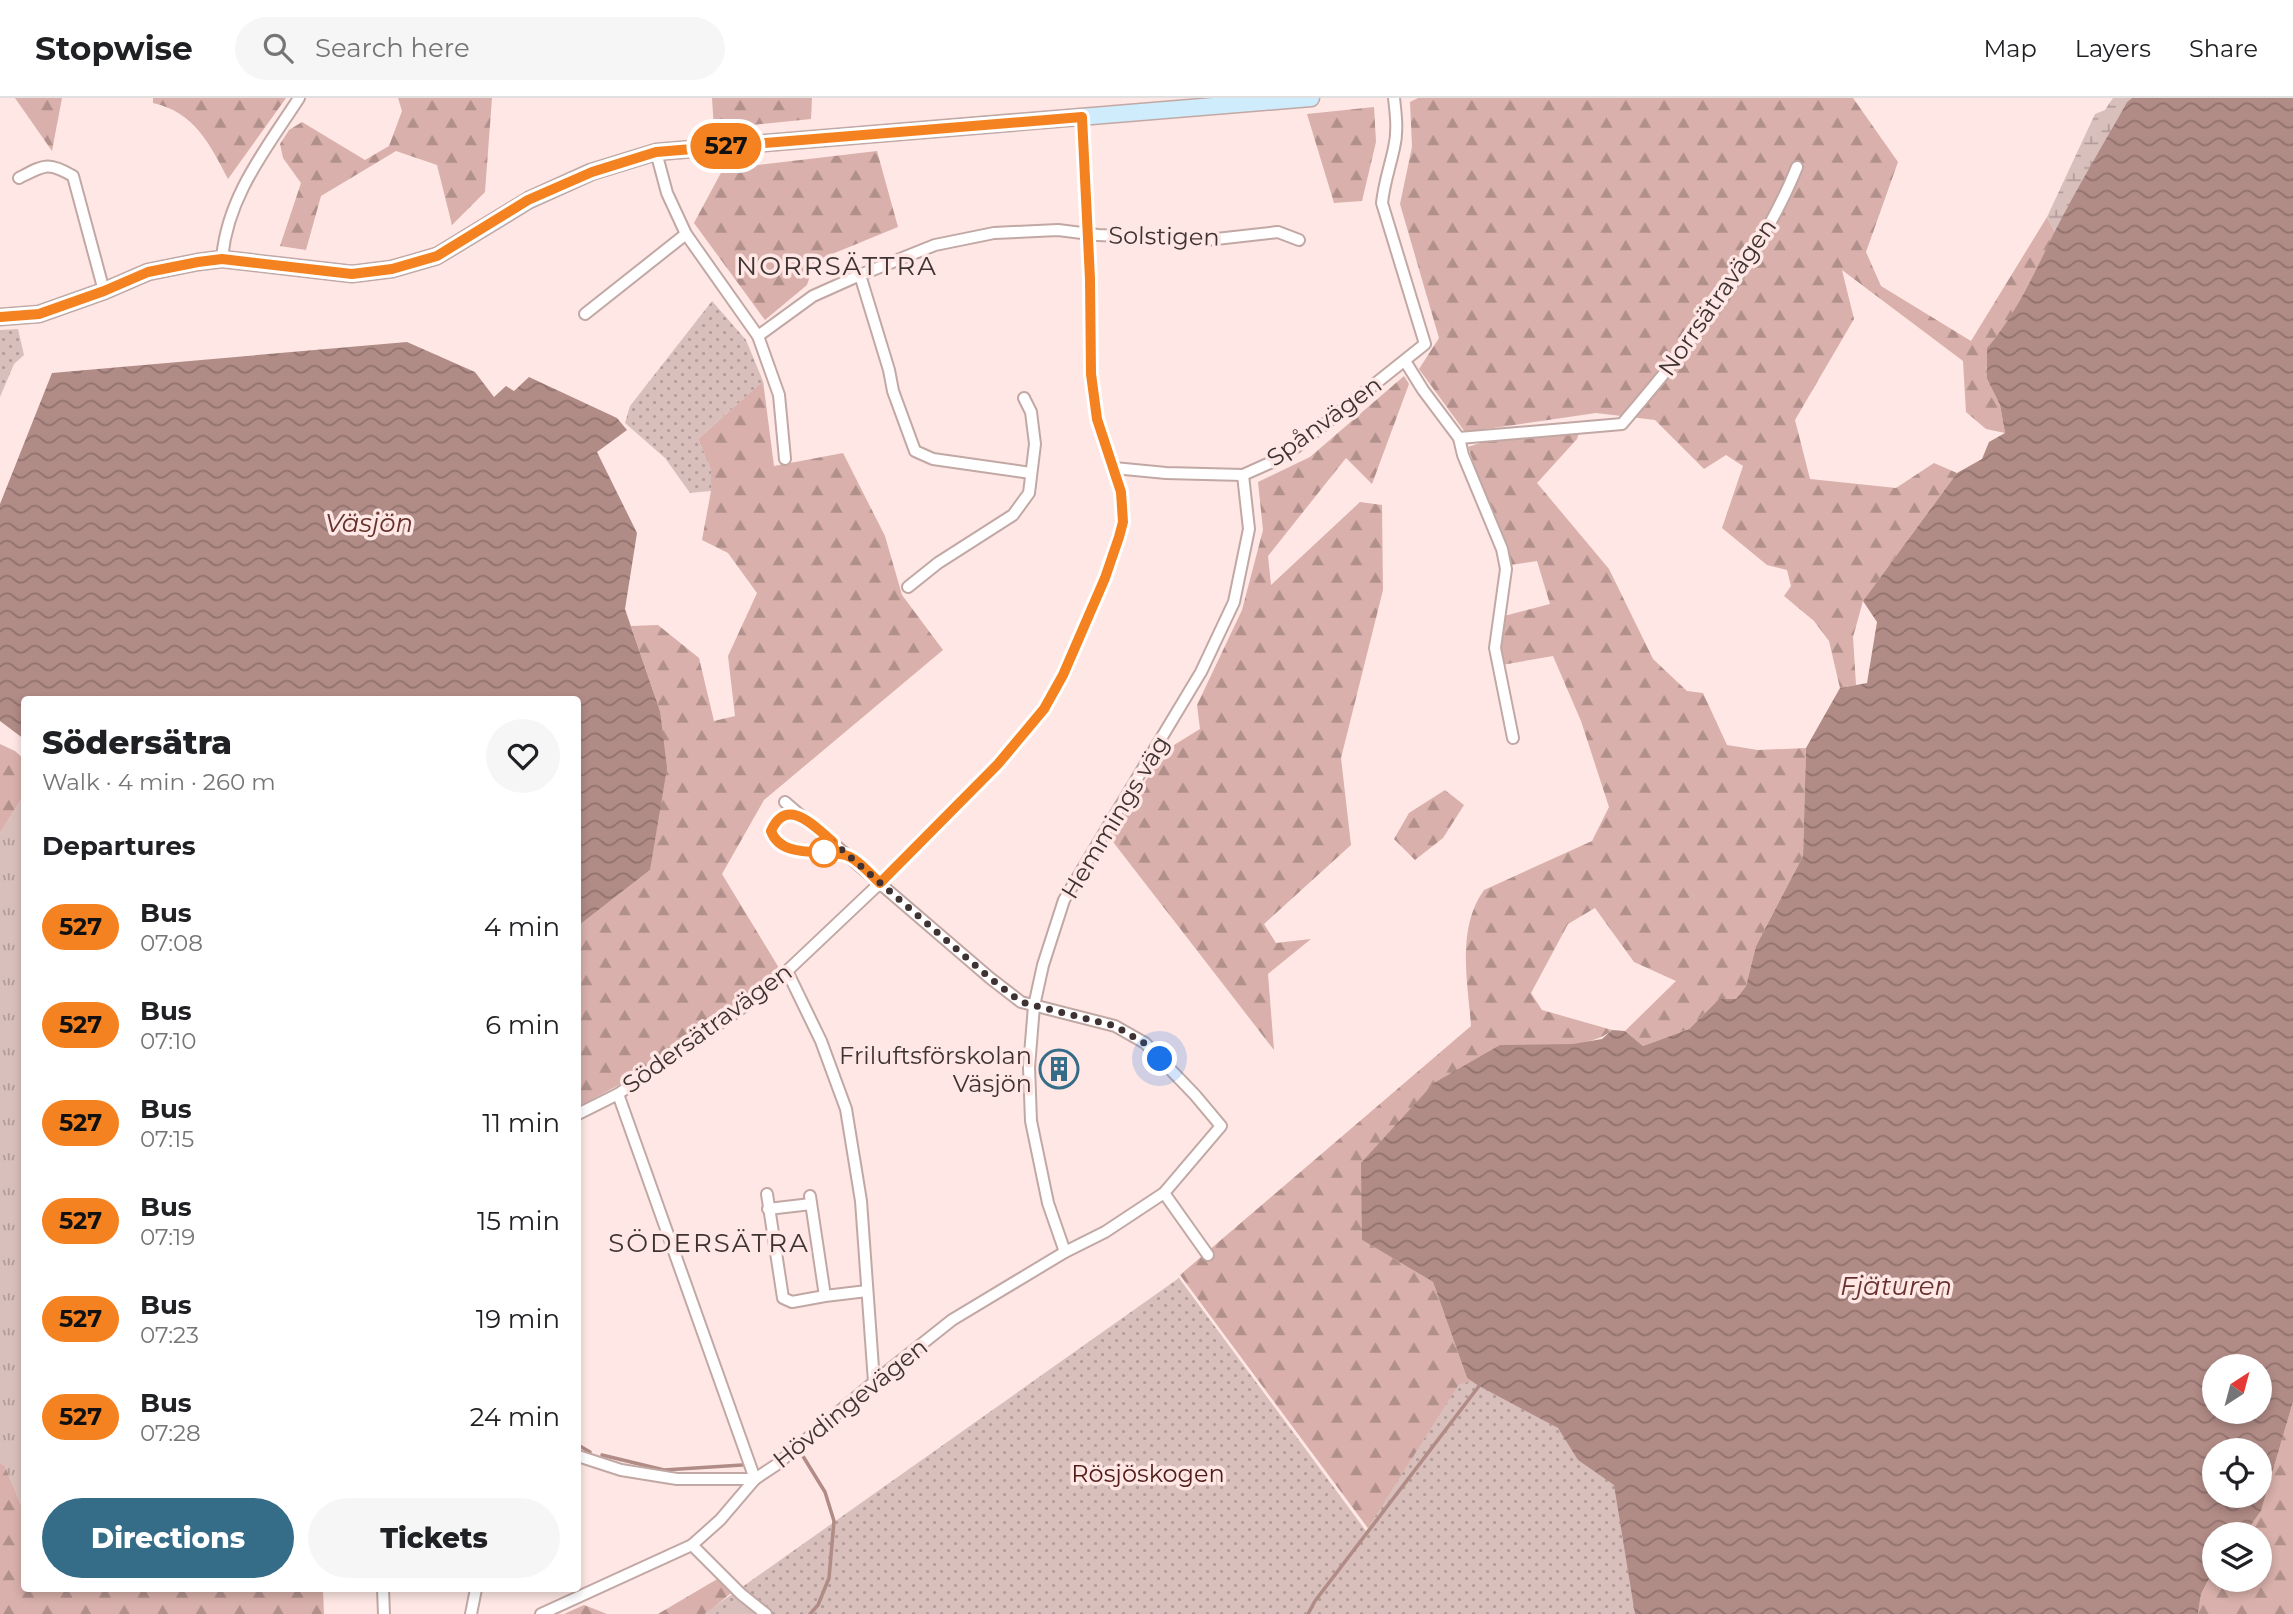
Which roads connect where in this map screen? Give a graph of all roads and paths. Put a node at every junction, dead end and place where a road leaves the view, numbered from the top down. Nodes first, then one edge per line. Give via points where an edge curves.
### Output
1 (299, 98) edge
2 (1311, 98) edge
3 (1394, 98) edge
4 (1082, 117) junction
5 (656, 152) junction
6 (1797, 167) dead end
7 (19, 178) dead end
8 (1087, 233) junction
9 (686, 234) junction
10 (1299, 240) dead end
11 (222, 259) junction
12 (860, 275) junction
13 (103, 286) junction
14 (585, 314) dead end
15 (0, 317) edge
16 (758, 336) junction
17 (1405, 361) junction
18 (1024, 398) dead end
19 (1459, 438) junction
20 (785, 459) dead end
21 (1114, 468) junction
22 (1031, 473) junction
23 (1243, 475) junction
24 (908, 587) dead end
25 (1513, 738) dead end
26 (785, 802) dead end
27 (880, 883) junction
28 (787, 971) junction
29 (1034, 1006) junction
30 (618, 1094) junction
31 (581, 1112) edge
32 (767, 1194) dead end
33 (1164, 1194) junction
34 (768, 1209) junction
35 (1065, 1252) junction
36 (1208, 1255) dead end
37 (867, 1291) junction
38 (825, 1296) junction
39 (874, 1381) junction
40 (581, 1457) edge
41 (755, 1479) junction
42 (692, 1545) junction
43 (383, 1592) edge
44 (475, 1592) edge
45 (384, 1614) edge
46 (471, 1614) edge
47 (541, 1614) edge
48 (766, 1614) edge

1 - 11 street via 241,187 231,211
2 - 4 street
3 - 17 street via 1395,146 1382,203 1425,344
4 - 5 street
4 - 8 street, Södersätravägen
5 - 9 street via 667,193
5 - 11 street via 592,172 528,200 437,256 392,269 352,274
6 - 19 street, Norrsätravägen via 1758,245 1691,343 1622,424
7 - 13 street via 44,165 57,166 73,176
8 - 10 street, Solstigen via 1206,240 1279,232
8 - 12 street, Solstigen via 994,233 935,245
8 - 21 street, Södersätravägen via 1091,374 1097,419
9 - 14 street
9 - 16 street
11 - 13 street via 148,272
12 - 16 street, Solstigen via 813,296
12 - 22 street via 892,391 915,451 933,459
13 - 15 street via 39,314
16 - 20 street via 779,395
17 - 19 street
17 - 23 street, Spånvägen via 1296,447
18 - 22 street via 1031,412 1035,444
19 - 25 street via 1503,549 1506,569 1495,648
21 - 23 street, Spånvägen
21 - 27 street, Södersätravägen via 1121,492 1119,537 1054,691 998,764
22 - 24 street via 1029,493 1013,515
23 - 29 street, Hemmings väg via 1249,529 1234,602 1201,672 1064,900
26 - 27 street
27 - 28 street, Södersätravägen
27 - 29 street via 990,978 1021,1002
28 - 30 street, Södersätravägen
28 - 37 street via 821,1041 846,1109 861,1201
29 - 33 street, Hövdingevägen via 1115,1026 1144,1043 1222,1126
29 - 35 street, Hemmings väg via 1031,1121 1048,1203
30 - 31 street, Södersätravägen
30 - 41 street
32 - 34 street
33 - 35 street, Hövdingevägen
33 - 36 street
34 - 38 street via 783,1298 792,1302
34 - 38 street via 811,1200
35 - 39 street, Hövdingevägen via 952,1320
37 - 38 street
37 - 39 street
39 - 41 street, Hövdingevägen
40 - 41 street via 621,1470 677,1479
41 - 42 street, Hövdingevägen
42 - 47 street, Hövdingevägen
42 - 48 street
43 - 45 street
44 - 46 street

